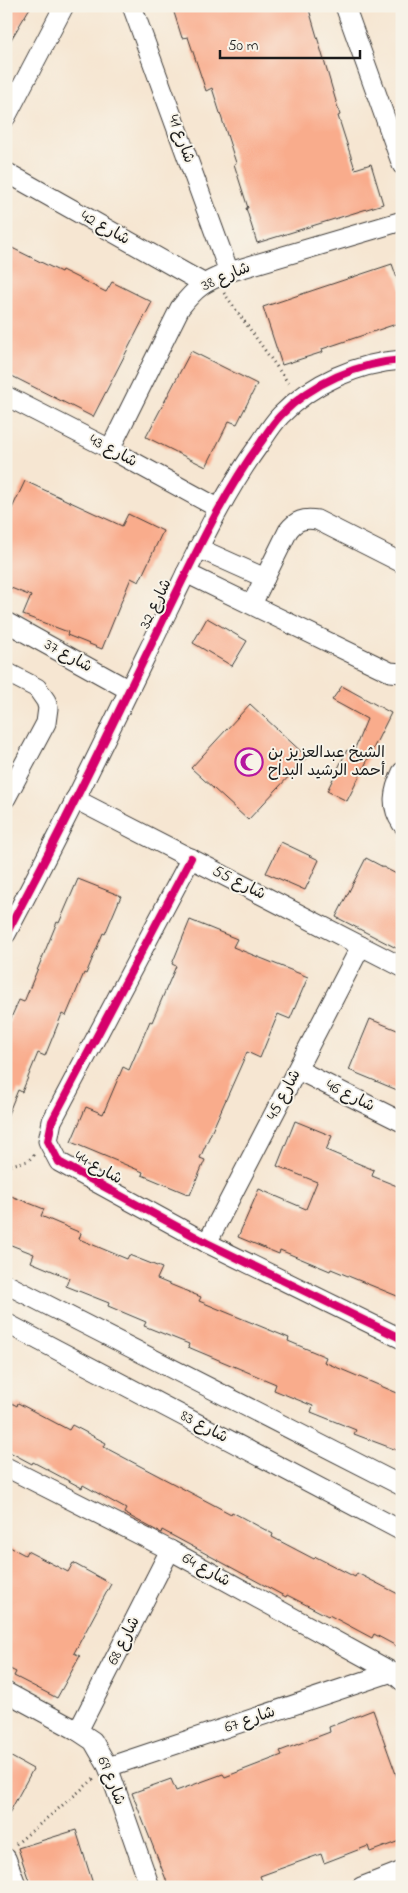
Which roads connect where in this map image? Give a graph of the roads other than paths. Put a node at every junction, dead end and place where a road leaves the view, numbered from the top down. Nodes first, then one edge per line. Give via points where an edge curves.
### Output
1 (64, 6) edge
2 (132, 6) edge
3 (344, 6) edge
4 (6, 117) edge
5 (402, 165) edge
6 (6, 172) edge
7 (402, 221) edge
8 (215, 278) junction
9 (402, 360) edge
10 (6, 396) edge
11 (110, 449) junction
12 (218, 508) junction
13 (198, 548) junction
14 (402, 563) edge
15 (186, 573) junction
16 (264, 578) junction
17 (252, 604) junction
18 (6, 622) edge
19 (6, 672) edge
20 (402, 673) edge
21 (129, 690) junction
22 (402, 772) edge
23 (6, 798) edge
24 (75, 799) junction
25 (402, 824) edge
26 (191, 858) junction
27 (12, 912) edge
28 (6, 934) edge
29 (361, 946) junction
30 (402, 967) edge
31 (298, 1070) junction
32 (402, 1122) edge
33 (207, 1243) junction
34 (6, 1284) edge
35 (6, 1323) edge
36 (402, 1339) edge
37 (6, 1467) edge
38 (402, 1486) edge
39 (402, 1531) edge
40 (170, 1550) junction
41 (397, 1676) edge
42 (6, 1692) edge
43 (78, 1731) junction
44 (108, 1767) junction
45 (10, 1852) edge
46 (402, 1872) edge
47 (17, 1887) edge
48 (150, 1887) edge
49 (361, 1887) edge

1 - 4 street
2 - 8 street, شارع 41
3 - 5 street
6 - 8 street, شارع 42
7 - 8 street, شارع 38
8 - 11 street, شارع 38 via 191,293 180,308
9 - 12 street, شارع 32 via 343,373 310,389 280,415
10 - 11 street, شارع 43
11 - 12 street, شارع 43
12 - 13 street, شارع 32
13 - 15 street, شارع 32
13 - 16 street
14 - 16 street via 317,520 303,519 293,523
15 - 17 street
15 - 21 street, شارع 32
16 - 17 street
17 - 20 street via 390,672
18 - 21 street, شارع 37
19 - 23 street via 37,688 46,701 48,716
21 - 24 street, شارع 32
22 - 25 street via 394,788 395,814
24 - 26 street, شارع 55
24 - 27 street, شارع 32
26 - 29 street, شارع 55
26 - 33 street, شارع 44 via 52,1121 48,1141 59,1162
27 - 28 street, شارع 32
29 - 30 street, شارع 55
29 - 31 street, شارع 45
31 - 32 street, شارع 46
31 - 33 street, شارع 45
33 - 36 street, شارع 44
34 - 38 street
35 - 39 street, شارع 83
37 - 40 street, شارع 64
40 - 41 street, شارع 64
40 - 43 street, شارع 68
41 - 44 street, شارع 67
42 - 43 street, شارع 69
43 - 44 street, شارع 69 via 93,1741
44 - 48 street, شارع 69
45 - 47 street
46 - 49 street

